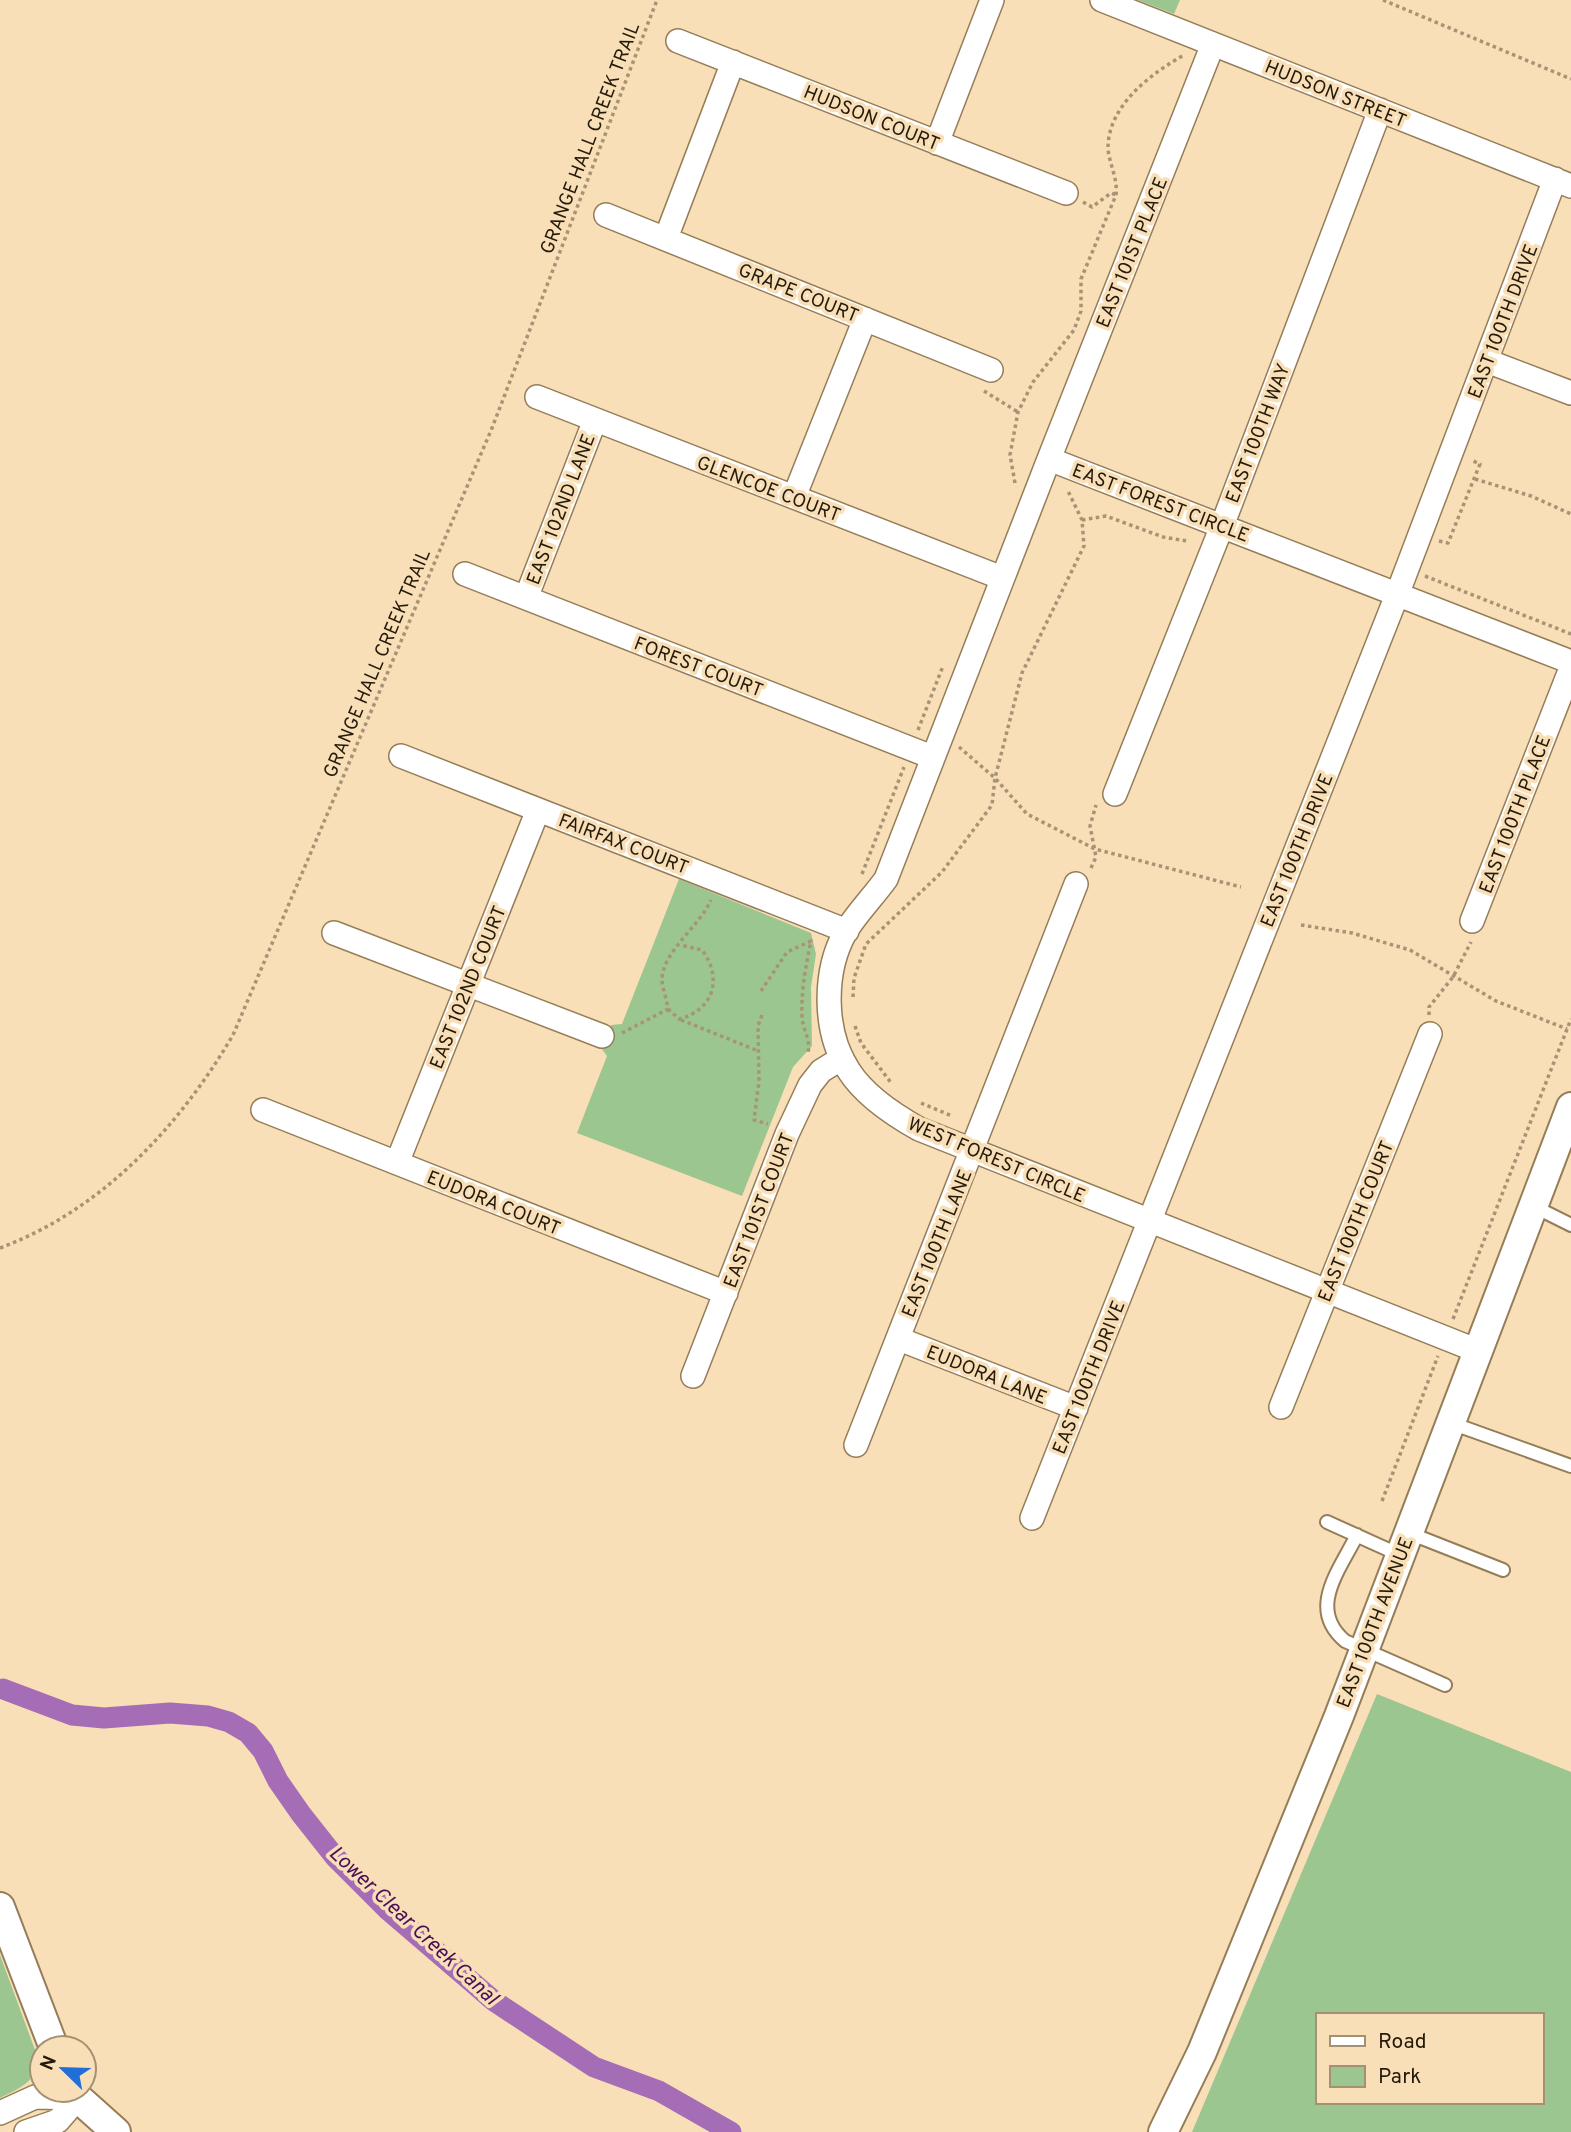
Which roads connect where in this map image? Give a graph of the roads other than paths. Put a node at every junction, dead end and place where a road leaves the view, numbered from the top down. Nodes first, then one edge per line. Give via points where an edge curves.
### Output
1 (992, 0) edge
2 (1102, 0) edge
3 (678, 41) dead end
4 (1213, 44) junction
5 (733, 62) junction
6 (1380, 110) junction
7 (937, 143) junction
8 (1563, 183) edge
9 (1066, 193) dead end
10 (607, 215) dead end
11 (666, 239) junction
12 (865, 319) junction
13 (1487, 361) junction
14 (991, 370) dead end
15 (1571, 393) edge
16 (537, 397) dead end
17 (595, 420) junction
18 (1049, 459) junction
19 (794, 497) junction
20 (1222, 526) junction
21 (465, 574) dead end
22 (1002, 578) junction
23 (1397, 595) junction
24 (526, 598) junction
25 (1571, 662) edge
26 (1571, 668) edge
27 (401, 756) dead end
28 (932, 757) junction
29 (1115, 794) road end
30 (538, 810) junction
31 (1076, 884) road end
32 (1472, 921) road end
33 (847, 930) junction
34 (334, 933) dead end
35 (468, 985) junction
36 (1430, 1034) road end
37 (602, 1036) road end
38 (842, 1058) junction
39 (263, 1110) dead end
40 (1570, 1112) edge
41 (973, 1151) junction
42 (397, 1163) junction
43 (1533, 1206) junction
44 (1149, 1222) junction
45 (1571, 1225) edge
46 (1327, 1292) junction
47 (726, 1293) junction
48 (899, 1339) junction
49 (1478, 1351) junction
50 (693, 1376) dead end
51 (1281, 1407) dead end
52 (1076, 1408) junction
53 (1450, 1422) junction
54 (856, 1445) dead end
55 (1571, 1466) edge
56 (1032, 1518) dead end
57 (1328, 1522) dead end
58 (1357, 1535) junction
59 (1405, 1544) junction
60 (1503, 1570) dead end
61 (1364, 1649) junction
62 (1445, 1685) dead end
63 (0, 1907) edge
64 (49, 2034) edge
65 (28, 2100) edge
66 (69, 2104) edge
67 (87, 2104) edge
68 (0, 2113) edge
69 (26, 2132) edge
70 (116, 2132) edge
71 (1163, 2132) edge

1 - 7 street
2 - 4 street, HUDSON STREET
3 - 5 street, HUDSON COURT
4 - 6 street, HUDSON STREET
4 - 18 street, EAST 101ST PLACE
5 - 7 street, HUDSON COURT
5 - 11 street
6 - 8 street, HUDSON STREET
6 - 20 street, EAST 100TH WAY
7 - 9 street, HUDSON COURT
8 - 13 street, EAST 100TH DRIVE
10 - 11 street, GRAPE COURT
11 - 12 street, GRAPE COURT
12 - 14 street, GRAPE COURT
12 - 19 street
13 - 15 street
13 - 23 street, EAST 100TH DRIVE
16 - 17 street, GLENCOE COURT
17 - 19 street, GLENCOE COURT
17 - 24 street, EAST 102ND LANE
18 - 20 street, EAST FOREST CIRCLE
18 - 22 street, EAST FOREST CIRCLE
19 - 22 street, GLENCOE COURT
20 - 23 street, EAST FOREST CIRCLE
20 - 29 street, EAST 100TH WAY
21 - 24 street, FOREST COURT
22 - 28 street, EAST FOREST CIRCLE
23 - 25 street, EAST FOREST CIRCLE
23 - 44 street, EAST 100TH DRIVE
24 - 28 street, FOREST COURT
26 - 32 street, EAST 100TH PLACE
27 - 30 street, FAIRFAX COURT
28 - 33 street, WEST FOREST CIRCLE via 886,879
30 - 33 street, FAIRFAX COURT
30 - 35 street, EAST 102ND COURT
31 - 41 street, EAST 100TH LANE
33 - 38 street, WEST FOREST CIRCLE via 829,990 834,1039
34 - 35 street
35 - 37 street
35 - 42 street, EAST 102ND COURT
36 - 46 street, EAST 100TH COURT
38 - 41 street, WEST FOREST CIRCLE via 859,1084 897,1117
38 - 47 street, EAST 101ST COURT via 821,1071 810,1085
39 - 42 street, EUDORA COURT
40 - 43 street, EAST 100TH AVENUE
41 - 44 street, WEST FOREST CIRCLE
41 - 48 street, EAST 100TH LANE
42 - 47 street, EUDORA COURT
43 - 45 lane
43 - 49 street, EAST 100TH AVENUE
44 - 46 street, WEST FOREST CIRCLE
44 - 52 street, EAST 100TH DRIVE
46 - 49 street, WEST FOREST CIRCLE
46 - 51 street, EAST 100TH COURT
47 - 50 street, EAST 101ST COURT
48 - 52 street, EUDORA LANE
48 - 54 street, EAST 100TH LANE
49 - 53 street, EAST 100TH AVENUE
52 - 56 street, EAST 100TH DRIVE
53 - 55 lane
53 - 59 street, EAST 100TH AVENUE
57 - 58 lane
58 - 59 lane
58 - 61 lane via 1325,1608 1332,1630 1345,1642
59 - 60 lane
59 - 61 street, EAST 100TH AVENUE
61 - 62 lane
61 - 71 street, EAST 100TH AVENUE via 1207,2040
63 - 64 street
65 - 68 street
66 - 69 street via 58,2121
67 - 70 street

